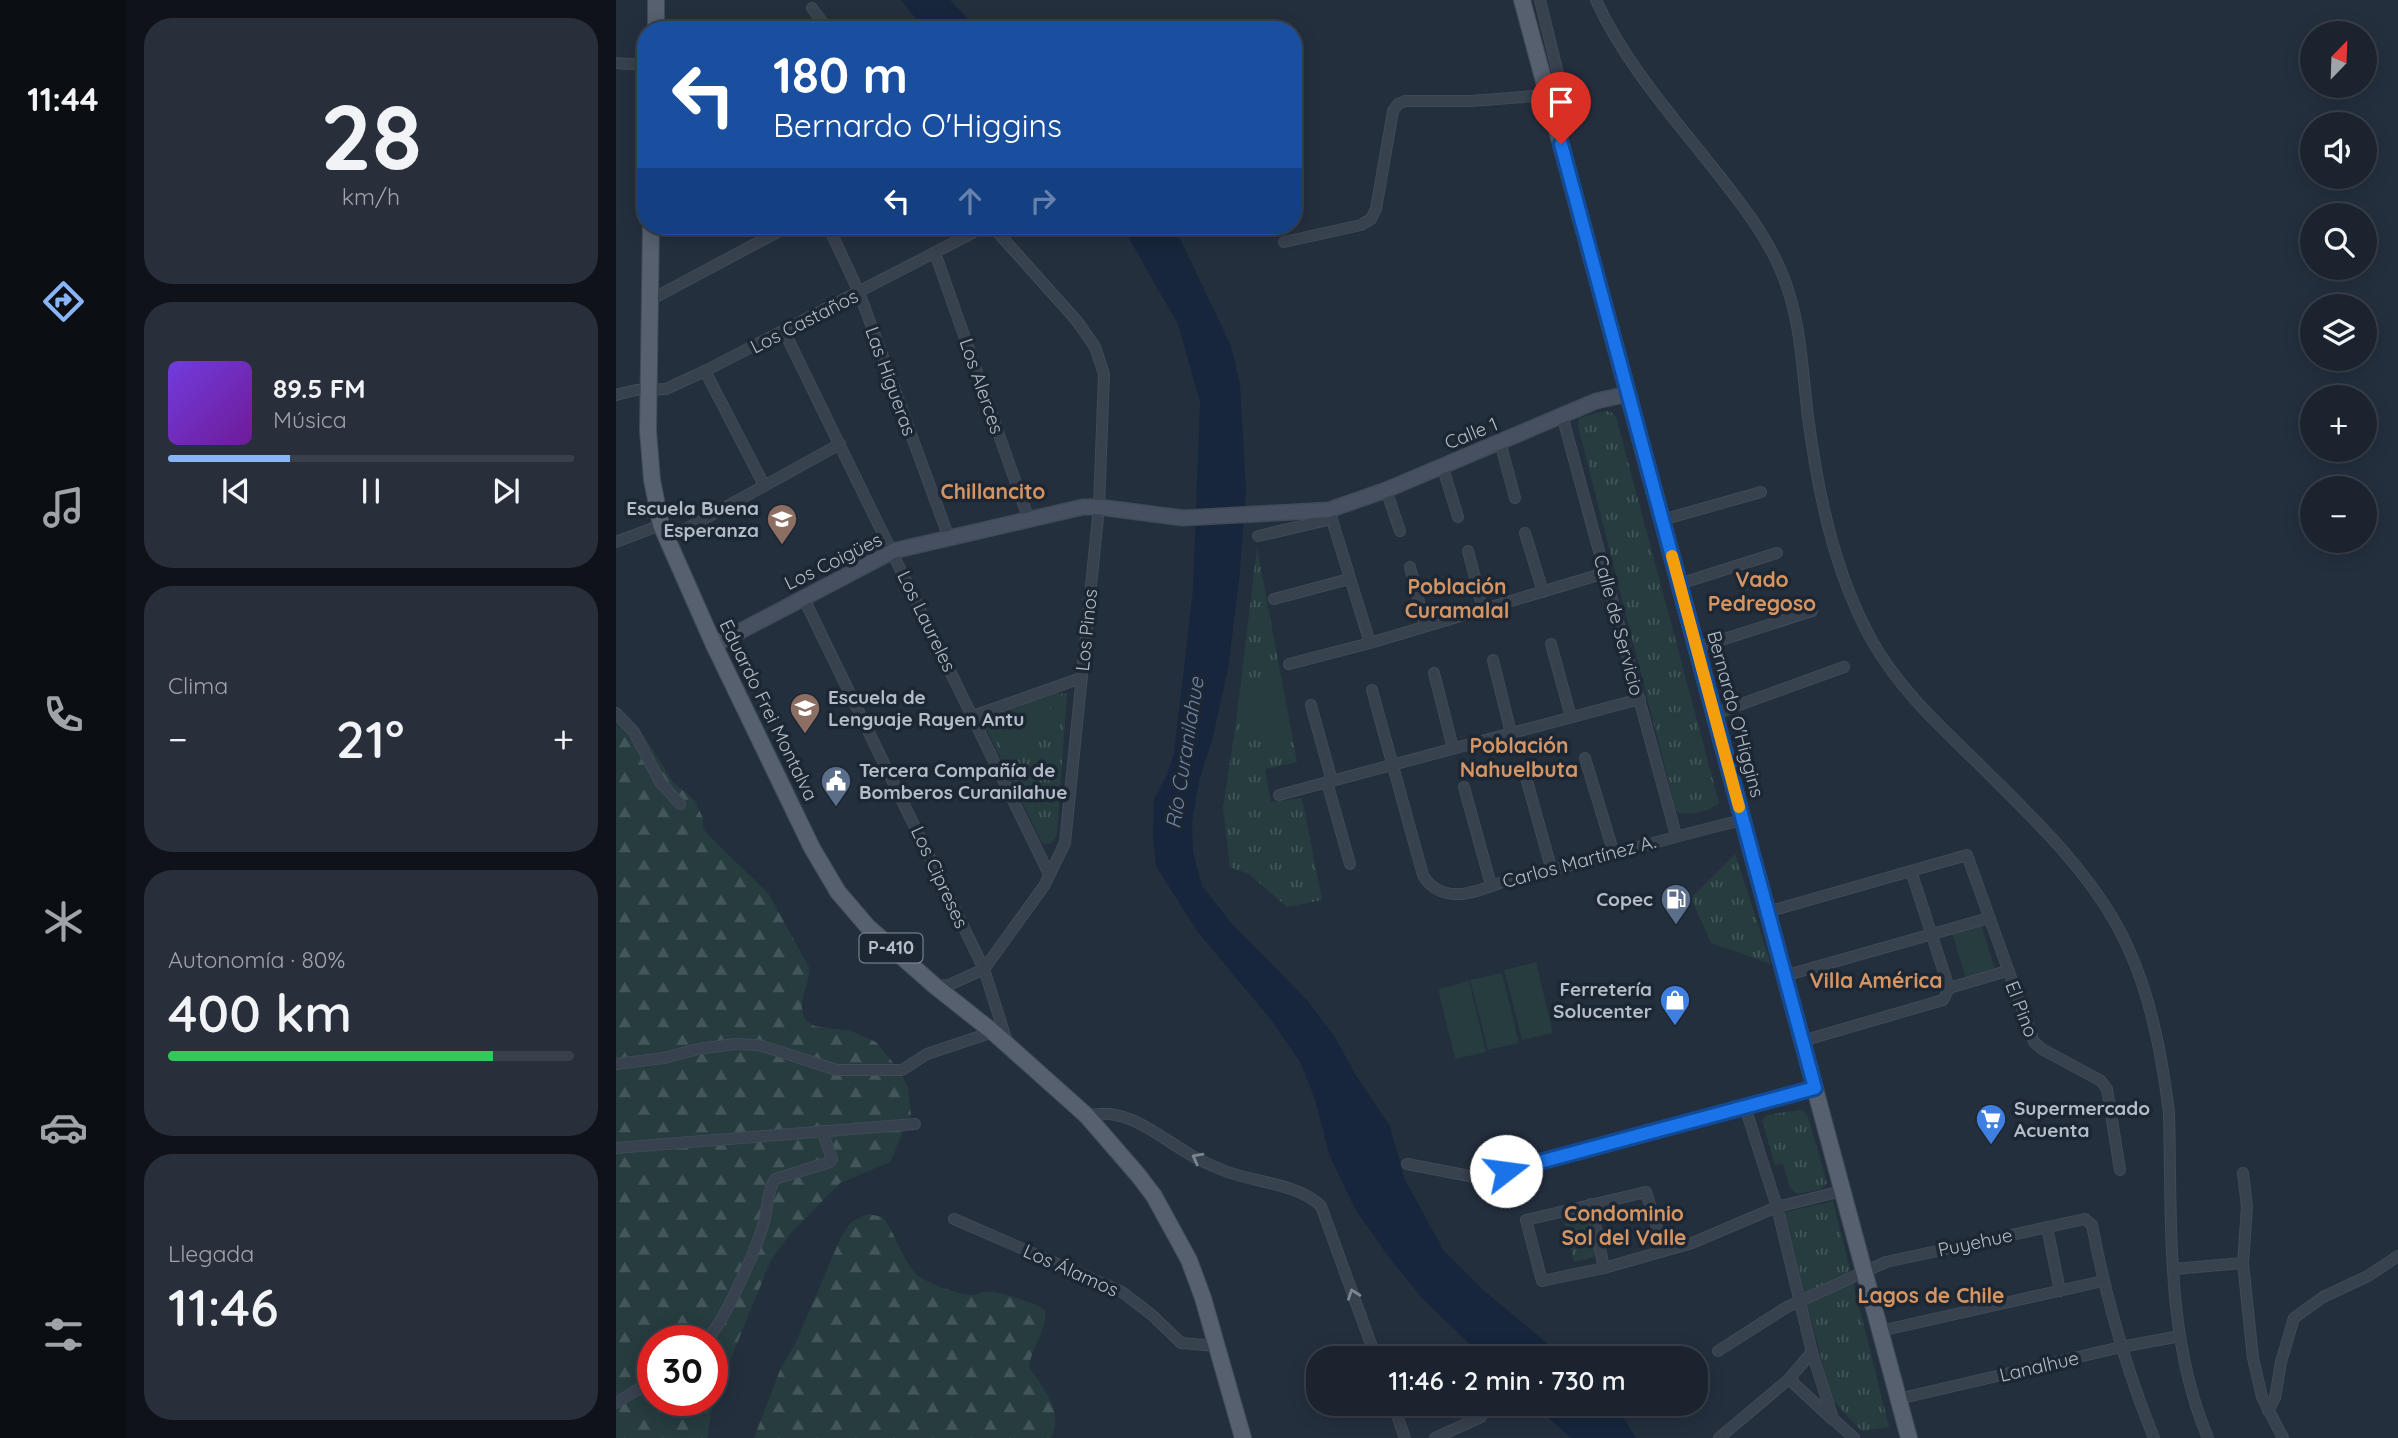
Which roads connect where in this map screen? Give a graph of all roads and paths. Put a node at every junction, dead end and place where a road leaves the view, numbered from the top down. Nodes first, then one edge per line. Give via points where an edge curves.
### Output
1 (656, 0) edge
2 (1522, 0) edge
3 (1540, 0) edge
4 (1596, 0) edge
5 (811, 8) dead end
6 (656, 21) edge
7 (821, 21) edge
8 (616, 63) edge
9 (637, 64) edge
10 (1547, 94) junction
11 (651, 235) edge
12 (772, 235) edge
13 (832, 235) edge
14 (969, 235) edge
15 (1000, 235) edge
16 (1284, 242) dead end
17 (935, 253) junction
18 (859, 292) junction
19 (650, 300) junction
20 (784, 331) junction
21 (705, 372) junction
22 (648, 390) junction
23 (1628, 394) junction
24 (616, 395) edge
25 (1562, 415) junction
26 (1500, 442) junction
27 (840, 444) junction
28 (1442, 465) junction
29 (764, 485) junction
30 (1386, 490) junction
31 (1761, 492) dead end
32 (1515, 498) dead end
33 (1099, 507) junction
34 (1331, 514) junction
35 (1264, 515) joint
36 (1458, 517) dead end
37 (1029, 520) junction
38 (1662, 520) junction
39 (1400, 531) dead end
40 (664, 533) junction
41 (1525, 533) dead end
42 (1258, 536) dead end
43 (949, 538) junction
44 (616, 542) edge
45 (893, 551) junction
46 (1468, 551) dead end
47 (1777, 553) dead end
48 (1410, 567) dead end
49 (1605, 573) junction
50 (1349, 579) junction
51 (1679, 584) junction
52 (1543, 592) junction
53 (803, 597) junction
54 (1274, 599) dead end
55 (1483, 609) junction
56 (1812, 611) dead end
57 (1425, 626) junction
58 (1370, 643) junction
59 (1551, 644) dead end
60 (713, 645) junction
61 (1696, 648) junction
62 (1493, 660) dead end
63 (1289, 664) dead end
64 (1844, 667) dead end
65 (1434, 673) dead end
66 (1081, 678) junction
67 (1372, 690) dead end
68 (1640, 699) junction
69 (1311, 705) dead end
70 (616, 713) edge
71 (1714, 715) junction
72 (973, 716) junction
73 (1572, 717) junction
74 (1511, 733) junction
75 (1453, 748) junction
76 (1585, 758) dead end
77 (1391, 765) junction
78 (1525, 774) dead end
79 (1330, 781) junction
80 (1464, 787) dead end
81 (1279, 795) dead end
82 (680, 804) dead end
83 (1742, 820) junction
84 (1676, 835) junction
85 (1614, 854) junction
86 (1350, 864) dead end
87 (1552, 871) junction
88 (1911, 871) junction
89 (1049, 874) junction
90 (1491, 885) junction
91 (1767, 912) junction
92 (1989, 918) junction
93 (1932, 934) junction
94 (984, 969) junction
95 (2007, 971) junction
96 (1784, 976) junction
97 (935, 986) junction
98 (1949, 988) junction
99 (993, 1032) junction
100 (1802, 1041) junction
101 (1009, 1046) junction
102 (616, 1064) edge
103 (1815, 1088) junction
104 (1745, 1107) junction
105 (1087, 1116) junction
106 (915, 1124) dead end
107 (822, 1131) junction
108 (616, 1148) edge
109 (1407, 1164) dead end
110 (2120, 1170) dead end
111 (2243, 1173) dead end
112 (1842, 1191) junction
113 (1591, 1204) junction
114 (1777, 1207) junction
115 (954, 1219) dead end
116 (2047, 1227) junction
117 (1664, 1251) junction
118 (2398, 1256) edge
119 (2244, 1263) junction
120 (1604, 1268) junction
121 (2174, 1269) junction
122 (1864, 1272) junction
123 (2103, 1281) junction
124 (2060, 1291) junction
125 (1799, 1301) junction
126 (718, 1325) edge
127 (1880, 1331) junction
128 (2180, 1336) junction
129 (1217, 1346) junction
130 (1372, 1346) edge
131 (2121, 1347) junction
132 (1718, 1351) dead end
133 (1812, 1352) junction
134 (1789, 1379) junction
135 (637, 1390) edge
136 (1898, 1399) junction
137 (616, 1403) edge
138 (2268, 1411) junction
139 (1397, 1416) edge
140 (1481, 1418) dead end
141 (1833, 1419) junction
142 (1242, 1438) edge
143 (1405, 1438) edge
144 (1435, 1438) edge
145 (1719, 1438) edge
146 (1853, 1438) edge
147 (1909, 1438) edge
148 (2154, 1438) edge
149 (2208, 1438) edge
150 (2283, 1438) edge

1 - 6 main road
2 - 10 main road, Bernardo O'Higgins
3 - 10 street via 1560,82
4 - 121 street via 1638,70 1761,231 1782,272 1798,337 1825,516 1844,578 1869,636 1911,696 2064,852 2106,907 2124,940 2149,1008 2166,1088
5 - 7 street
8 - 9 street
10 - 16 street via 1398,104 1371,219
10 - 23 main road, Bernardo O'Higgins
11 - 19 main road, Eduardo Frei Montalva / P-410
12 - 19 street
13 - 18 street, Las Higueras
14 - 17 street, Los Castaños
15 - 33 street, Los Pinos via 1095,347 1104,373
17 - 18 street, Los Castaños
17 - 37 street, Los Alerces
18 - 20 street, Los Castaños
18 - 43 street, Las Higueras
19 - 22 main road, Eduardo Frei Montalva / P-410
20 - 21 street, Los Castaños
20 - 27 street, Los Laureles
21 - 22 street, Los Castaños via 666,389
21 - 29 street
22 - 24 street, Los Castaños
22 - 40 main road, Eduardo Frei Montalva / P-410 via 649,455
23 - 25 street, Calle 1
23 - 38 main road, Bernardo O'Higgins
25 - 26 street, Calle 1
25 - 49 street, Calle de Servicio
26 - 28 street, Calle 1
26 - 32 street
27 - 29 street
27 - 45 street, Los Laureles
28 - 30 street, Calle 1
28 - 36 street
29 - 40 street
30 - 34 street, Calle 1
30 - 39 street
31 - 38 street
33 - 35 street, Los Coigües via 1183,518
33 - 37 street, Los Coigües
33 - 66 street, Los Pinos
34 - 35 street, Calle 1
34 - 42 street
34 - 50 street
37 - 43 street, Los Coigües
38 - 51 main road, Bernardo O'Higgins
40 - 44 street
40 - 60 main road, Eduardo Frei Montalva / P-410
41 - 52 street
43 - 45 street, Los Coigües
45 - 53 street, Los Coigües
45 - 72 street, Los Laureles
46 - 55 street
47 - 51 street
48 - 57 street
49 - 52 street
49 - 68 street, Calle de Servicio
50 - 54 street
50 - 58 street
51 - 61 main road, Bernardo O'Higgins
52 - 55 street
53 - 60 street, Los Coigües
53 - 94 street, Los Cipreses
55 - 57 street
56 - 61 street
57 - 58 street
58 - 63 street
59 - 73 street
60 - 97 main road, Eduardo Frei Montalva / P-410 via 829,878 868,926
61 - 71 main road, Bernardo O'Higgins
62 - 74 street
64 - 71 street
65 - 75 street
66 - 72 street
66 - 89 street, Los Pinos via 1065,843
67 - 77 street
68 - 73 street
68 - 84 street, Calle de Servicio
69 - 79 street
70 - 82 street via 634,732 660,782
71 - 83 main road, Bernardo O'Higgins
72 - 89 street, Los Laureles
73 - 74 street
74 - 75 street
75 - 77 street
76 - 85 street
77 - 79 street
77 - 90 street, Carlos Martínez A. via 1423,876 1436,888 1455,894
78 - 87 street
79 - 81 street
79 - 86 street
80 - 90 street
83 - 84 street, Carlos Martínez A.
83 - 91 main road, Bernardo O'Higgins
84 - 85 street, Carlos Martínez A.
85 - 87 street, Carlos Martínez A.
87 - 90 street, Carlos Martínez A.
88 - 91 street
88 - 92 street, El Pino via 1967,855
88 - 93 street
89 - 94 street, Los Pinos
91 - 96 main road, Bernardo O'Higgins
92 - 93 street
92 - 95 street, El Pino
93 - 96 street
93 - 98 street
94 - 97 street
94 - 101 street
95 - 98 street
95 - 110 street, El Pino via 2037,1046 2101,1081 2107,1089
96 - 100 main road, Bernardo O'Higgins
97 - 99 main road, Eduardo Frei Montalva / P-410
98 - 100 street via 1942,1000
99 - 101 main road, Eduardo Frei Montalva / P-410
99 - 102 street via 927,1054 902,1070 836,1070 747,1044
100 - 103 main road, Bernardo O'Higgins
101 - 105 main road, Eduardo Frei Montalva / P-410
103 - 104 street
103 - 112 main road, Bernardo O'Higgins
104 - 109 street via 1480,1178
104 - 114 street
105 - 129 main road, Eduardo Frei Montalva / P-410 via 1138,1175 1173,1230 1189,1260
130 -> 105 street via 1321,1206 1313,1198 1208,1164 1143,1124 1113,1115
106 - 107 street
107 - 108 street
107 - 126 street via 830,1162 775,1179 764,1224
111 - 119 street via 2247,1207
112 - 114 street
112 - 122 main road, Bernardo O'Higgins
113 - 117 street via 1646,1192
113 - 120 street
113 - 120 street via 1526,1220 1542,1282
114 - 117 street
114 - 125 street
115 - 129 street, Los Álamos via 1122,1292 1181,1343
116 - 122 street, Puyehue via 1886,1262
116 - 123 street, Puyehue via 2088,1220
116 - 124 street
117 - 120 street
118 - 138 street via 2294,1318
119 - 121 street
119 - 138 street via 2253,1358
121 - 128 street
122 - 125 street, Puyehue
122 - 127 main road, Bernardo O'Higgins
123 - 124 street
123 - 131 street
124 - 127 street
125 - 132 street, Puyehue
125 - 133 street
127 - 136 main road, Bernardo O'Higgins
128 - 131 street, Lanalhue
128 - 149 street
129 - 142 main road, Eduardo Frei Montalva / P-410
131 - 136 street, Lanalhue
131 - 148 street
133 - 134 street
133 - 141 street
134 - 141 street
134 - 145 street
135 - 137 street
136 - 147 main road, Bernardo O'Higgins
138 - 150 street
139 - 143 street
140 - 144 street
141 - 146 street

